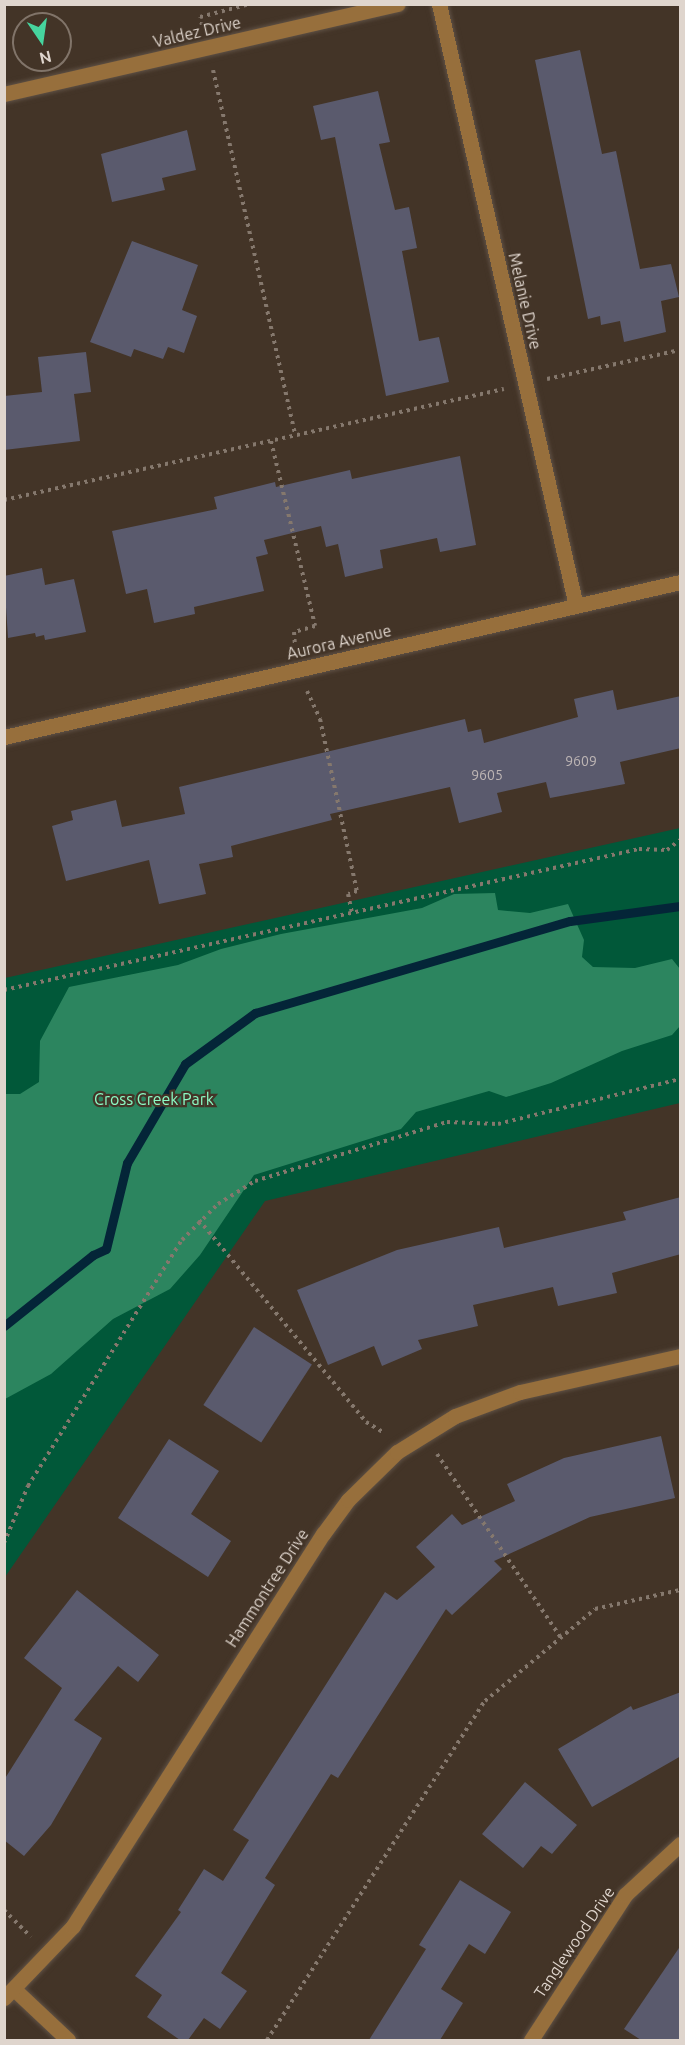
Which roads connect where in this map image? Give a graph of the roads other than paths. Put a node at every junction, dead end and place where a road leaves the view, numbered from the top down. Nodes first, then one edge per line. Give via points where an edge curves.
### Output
1 (398, 4) edge
2 (439, 4) edge
3 (4, 94) edge
4 (681, 582) edge
5 (576, 606) junction
6 (4, 736) edge
7 (681, 1356) edge
8 (681, 1844) edge
9 (10, 1994) edge
10 (68, 2040) edge
11 (531, 2040) edge

1 - 3 street, Valdez Drive
2 - 5 street, Melanie Drive
4 - 5 street, Aurora Avenue
5 - 6 street, Aurora Avenue
7 - 9 street, Hammontree Drive via 519,1392 455,1416 406,1446 348,1500 73,1926
8 - 11 street, Tanglewood Drive via 625,1895
9 - 10 street

